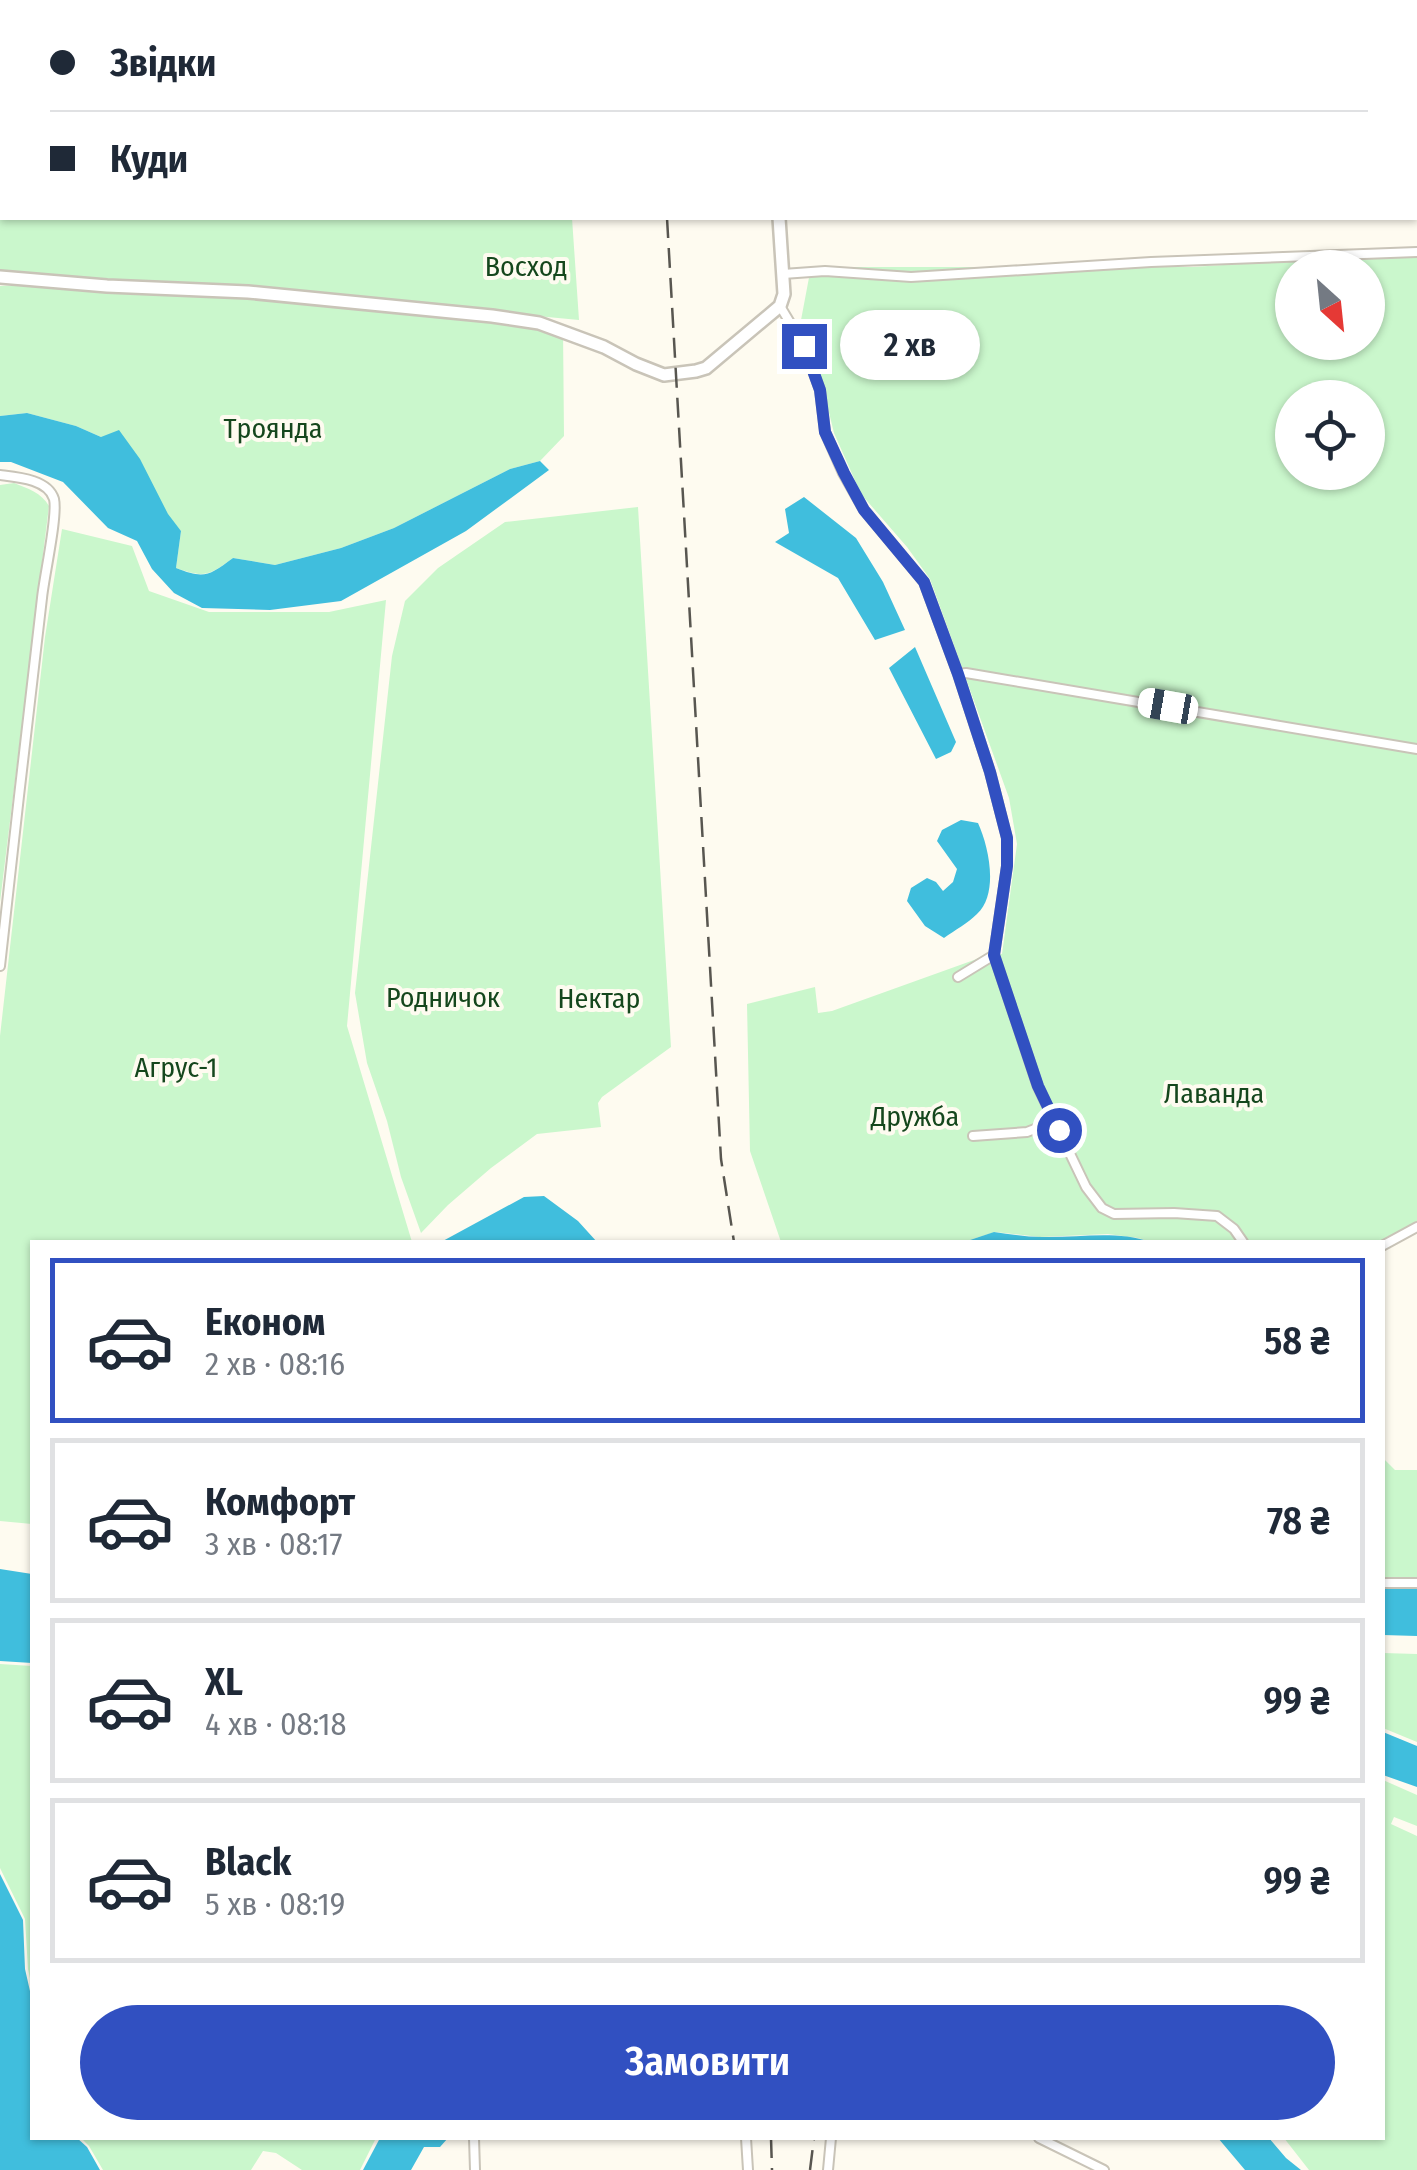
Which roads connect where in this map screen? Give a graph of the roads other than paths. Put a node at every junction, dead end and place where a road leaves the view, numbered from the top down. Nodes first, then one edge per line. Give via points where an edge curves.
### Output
1 (778, 220) edge
2 (1417, 252) edge
3 (783, 274) junction
4 (0, 277) edge
5 (780, 306) junction
6 (0, 475) edge
7 (958, 674) junction
8 (1417, 750) edge
9 (994, 955) junction
10 (0, 966) edge
11 (958, 976) dead end
12 (1054, 1121) junction
13 (973, 1136) dead end
14 (1417, 1227) edge
15 (1242, 1240) edge
16 (1385, 1244) edge
17 (1417, 1582) edge
18 (1385, 1584) edge
19 (474, 2140) edge
20 (746, 2140) edge
21 (830, 2140) edge
22 (1043, 2140) edge
23 (476, 2170) edge
24 (748, 2170) edge
25 (828, 2170) edge
26 (1104, 2170) edge

1 - 3 street
2 - 3 street via 911,277
3 - 5 street
4 - 5 street via 302,296 508,318 554,328 664,375 706,368
5 - 7 street via 804,346 820,390 825,432 844,473 864,510 924,582
6 - 10 street via 48,489 54,518
7 - 8 street
7 - 9 street via 1007,838
9 - 11 street
9 - 12 street
12 - 13 street via 1026,1132
12 - 15 street via 1102,1208 1114,1214 1217,1216
14 - 16 street
17 - 18 street
19 - 23 street
20 - 24 street
21 - 25 street
22 - 26 street

